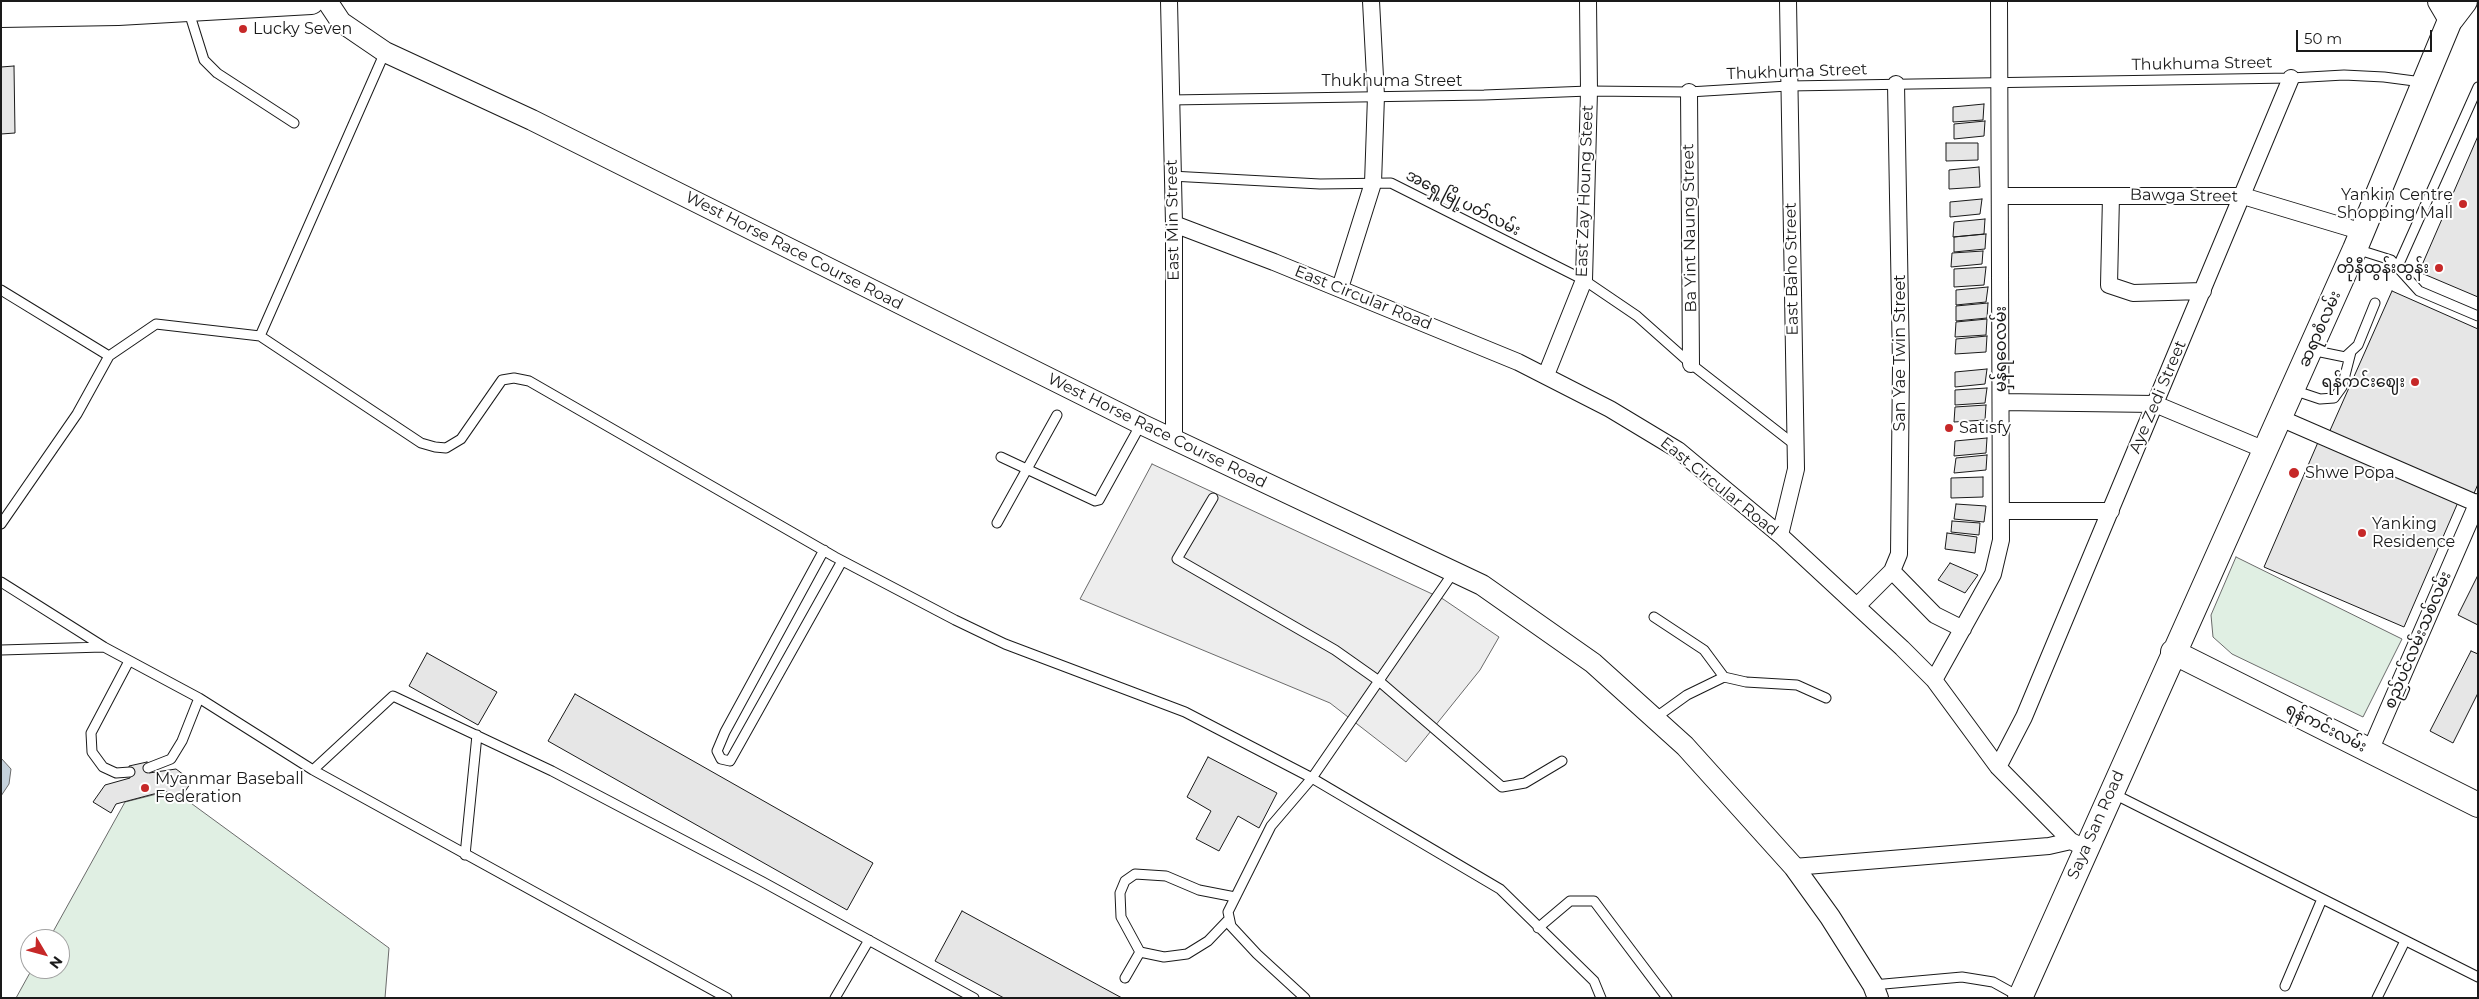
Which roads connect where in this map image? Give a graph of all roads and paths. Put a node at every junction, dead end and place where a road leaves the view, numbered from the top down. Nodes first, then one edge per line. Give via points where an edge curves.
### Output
1 (311, 1) edge
2 (327, 1) edge
3 (1169, 1) edge
4 (1371, 1) edge
5 (1588, 1) edge
6 (1788, 1) edge
7 (1999, 1) edge
8 (187, 6) junction
9 (2453, 6) edge
10 (1, 14) edge
11 (385, 52) junction
12 (2292, 78) junction
13 (2000, 82) junction
14 (2423, 82) junction
15 (1896, 84) junction
16 (1788, 86) junction
17 (2478, 87) edge
18 (1589, 91) junction
19 (1689, 92) junction
20 (1376, 96) junction
21 (1170, 100) junction
22 (294, 123) dead end
23 (1171, 176) junction
24 (1373, 183) junction
25 (2000, 196) junction
26 (2111, 196) junction
27 (2243, 196) junction
28 (1174, 224) junction
29 (2359, 240) junction
30 (2398, 266) junction
31 (1584, 280) junction
32 (1340, 288) junction
33 (1, 290) edge
34 (2203, 291) junction
35 (2375, 303) dead end
36 (2478, 316) edge
37 (260, 336) junction
38 (2310, 350) junction
39 (2351, 352) junction
40 (109, 356) junction
41 (1691, 364) junction
42 (1546, 375) junction
43 (2292, 390) junction
44 (2001, 402) junction
45 (2155, 404) junction
46 (1057, 415) dead end
47 (2280, 418) junction
48 (1141, 424) junction
49 (1174, 439) junction
50 (1795, 445) junction
51 (2265, 450) junction
52 (1001, 457) dead end
53 (1027, 470) junction
54 (1213, 498) dead end
55 (2477, 503) edge
56 (2001, 511) junction
57 (2110, 511) junction
58 (997, 523) dead end
59 (1, 524) edge
60 (1780, 535) junction
61 (824, 550) junction
62 (842, 561) junction
63 (1892, 570) junction
64 (1453, 573) junction
65 (1, 582) edge
66 (1857, 606) junction
67 (1654, 617) dead end
68 (1963, 629) junction
69 (104, 647) junction
70 (1, 650) edge
71 (2173, 652) junction
72 (129, 661) junction
73 (1724, 677) junction
74 (1934, 680) junction
75 (1379, 681) junction
76 (199, 698) junction
77 (1826, 698) dead end
78 (1655, 718) junction
79 (477, 735) junction
80 (2370, 751) junction
81 (1562, 761) dead end
82 (1998, 767) junction
83 (148, 768) dead end
84 (313, 770) junction
85 (130, 772) dead end
86 (1312, 778) junction
87 (2111, 792) junction
88 (2478, 805) edge
89 (2078, 844) junction
90 (465, 855) junction
91 (1794, 867) junction
92 (1235, 897) junction
93 (2322, 899) junction
94 (1229, 919) junction
95 (1538, 928) junction
96 (869, 940) junction
97 (2405, 941) junction
98 (1140, 952) junction
99 (2478, 977) edge
100 (1125, 978) dead end
101 (2285, 986) dead end
102 (1876, 991) edge
103 (727, 998) edge
104 (835, 998) edge
105 (974, 998) edge
106 (1305, 998) edge
107 (1601, 998) edge
108 (1667, 998) edge
109 (2020, 998) edge
110 (2377, 998) edge

1 - 8 main road
2 - 11 street, West Horse Race Course Road via 341,22
3 - 21 street, East Min Street
4 - 20 street
5 - 18 street, East Zay Houng Steet
6 - 16 street, East Baho Street
7 - 13 street, မှန်ရဝေလမ်း
8 - 10 main road via 118,12
8 - 22 lane via 204,60 217,73
9 - 14 main road, ဆရာစံလမ်း
11 - 37 lane
11 - 48 street, West Horse Race Course Road via 532,120
12 - 13 lane, Thukhuma Street
12 - 14 lane, Thukhuma Street via 2344,75
12 - 27 street, Aye Zedi Street
13 - 15 lane, Thukhuma Street
13 - 25 street, မှန်ရဝေလမ်း
14 - 29 main road, ဆရာစံလမ်း
15 - 16 lane, Thukhuma Street
15 - 63 street, San Yae Twin Street via 1901,375 1899,554
16 - 19 lane, Thukhuma Street
16 - 50 street, East Baho Street
17 - 30 lane
18 - 19 lane, Thukhuma Street
18 - 20 lane, Thukhuma Street
18 - 31 street, East Zay Houng Steet
19 - 41 street, Ba Yint Naung Street
20 - 21 lane, Thukhuma Street
20 - 24 street
21 - 23 street, East Min Street
23 - 24 lane, အရှေ့မြို့ပတ်လမ်း via 1320,184
23 - 28 street, East Min Street
24 - 31 lane, အရှေ့မြို့ပတ်လမ်း via 1391,183
24 - 32 street
25 - 26 street, Bawga Street
25 - 44 street, မှန်ရဝေလမ်း
26 - 27 street, Bawga Street
26 - 34 street via 2108,285 2134,293
27 - 29 street, Bawga Street
27 - 34 street, Aye Zedi Street
28 - 32 street, East Circular Road
28 - 49 street, East Min Street
29 - 30 lane
29 - 38 main road, ဆရာစံလမ်း
30 - 36 lane via 2419,291
31 - 41 lane, အရှေ့မြို့ပတ်လမ်း via 1637,316
31 - 42 street, East Zay Houng Steet
32 - 42 street, East Circular Road
33 - 40 lane
34 - 45 street, Aye Zedi Street
35 - 39 lane via 2358,345
37 - 40 lane via 156,324
37 - 61 lane via 421,443 435,447 446,448 461,439 502,380 529,381
38 - 39 lane via 2345,357
38 - 43 main road, ဆရာစံလမ်း
39 - 43 lane via 2342,387 2334,398 2320,399
40 - 59 lane via 77,414
41 - 50 lane, အရှေ့မြို့ပတ်လမ်း
42 - 60 street, East Circular Road via 1678,450
43 - 47 main road, ဆရာစံလမ်း
44 - 45 street
44 - 56 street, မှန်ရဝေလမ်း
45 - 51 street
45 - 57 street, Aye Zedi Street
46 - 53 lane
47 - 51 main road, ဆရာစံလမ်း
47 - 55 street
48 - 49 street, West Horse Race Course Road
48 - 53 lane via 1099,500
49 - 64 street, West Horse Race Course Road
50 - 60 street, East Baho Street via 1796,469
51 - 71 main road, ဆရာစံလမ်း
52 - 53 lane
53 - 58 lane
54 - 75 lane via 1177,559 1335,650
55 - 80 street, စည်ပင်လမ်းသစ်လမ်း
56 - 57 street
56 - 68 street, မှန်ရဝေလမ်း via 2001,540 1993,574
57 - 82 street, Aye Zedi Street via 2024,716
60 - 66 street, East Circular Road
61 - 62 lane
61 - 62 lane via 725,732 717,751 721,759 730,761
62 - 86 lane via 1005,644 1185,712
63 - 66 street, San Yae Twin Street
63 - 68 street via 1935,615
64 - 75 lane
64 - 78 street, West Horse Race Course Road via 1482,585 1593,662
65 - 69 lane
66 - 74 street, East Circular Road
67 - 73 lane via 1704,650
68 - 74 street, မှန်ရဝေလမ်း
69 - 70 lane
69 - 72 lane
71 - 80 main road, ရန်ကင်းလမ်း
71 - 87 main road, Saya San Road
72 - 76 lane
72 - 85 lane via 91,733 92,752 103,768 116,773
73 - 77 lane via 1797,686
73 - 78 lane via 1687,694
74 - 82 street, East Circular Road
75 - 81 lane via 1502,787 1525,784
75 - 86 lane
76 - 83 lane via 171,759
76 - 84 lane
78 - 91 street, West Horse Race Course Road via 1685,746
79 - 84 lane via 393,696
79 - 90 lane
79 - 96 lane via 561,775
80 - 88 main road, ရန်ကင်းလမ်း
82 - 89 street, East Circular Road
84 - 90 lane
86 - 92 lane via 1271,826
86 - 95 lane via 1500,889
87 - 89 main road, Saya San Road
87 - 93 lane
89 - 91 street
89 - 109 main road, Saya San Road
90 - 103 lane
91 - 102 street, West Horse Race Course Road
92 - 94 lane via 1228,912
92 - 98 lane via 1199,890 1166,876 1134,874 1125,881 1120,893 1121,917
93 - 97 lane
93 - 101 lane
94 - 98 lane via 1208,941 1187,954 1164,957
94 - 106 lane via 1231,926 1257,954
95 - 107 lane via 1594,981
95 - 108 lane via 1570,902 1594,901
96 - 104 lane
96 - 105 lane
97 - 99 lane
97 - 110 lane
98 - 100 lane
102 - 109 lane via 1962,977 1993,982

